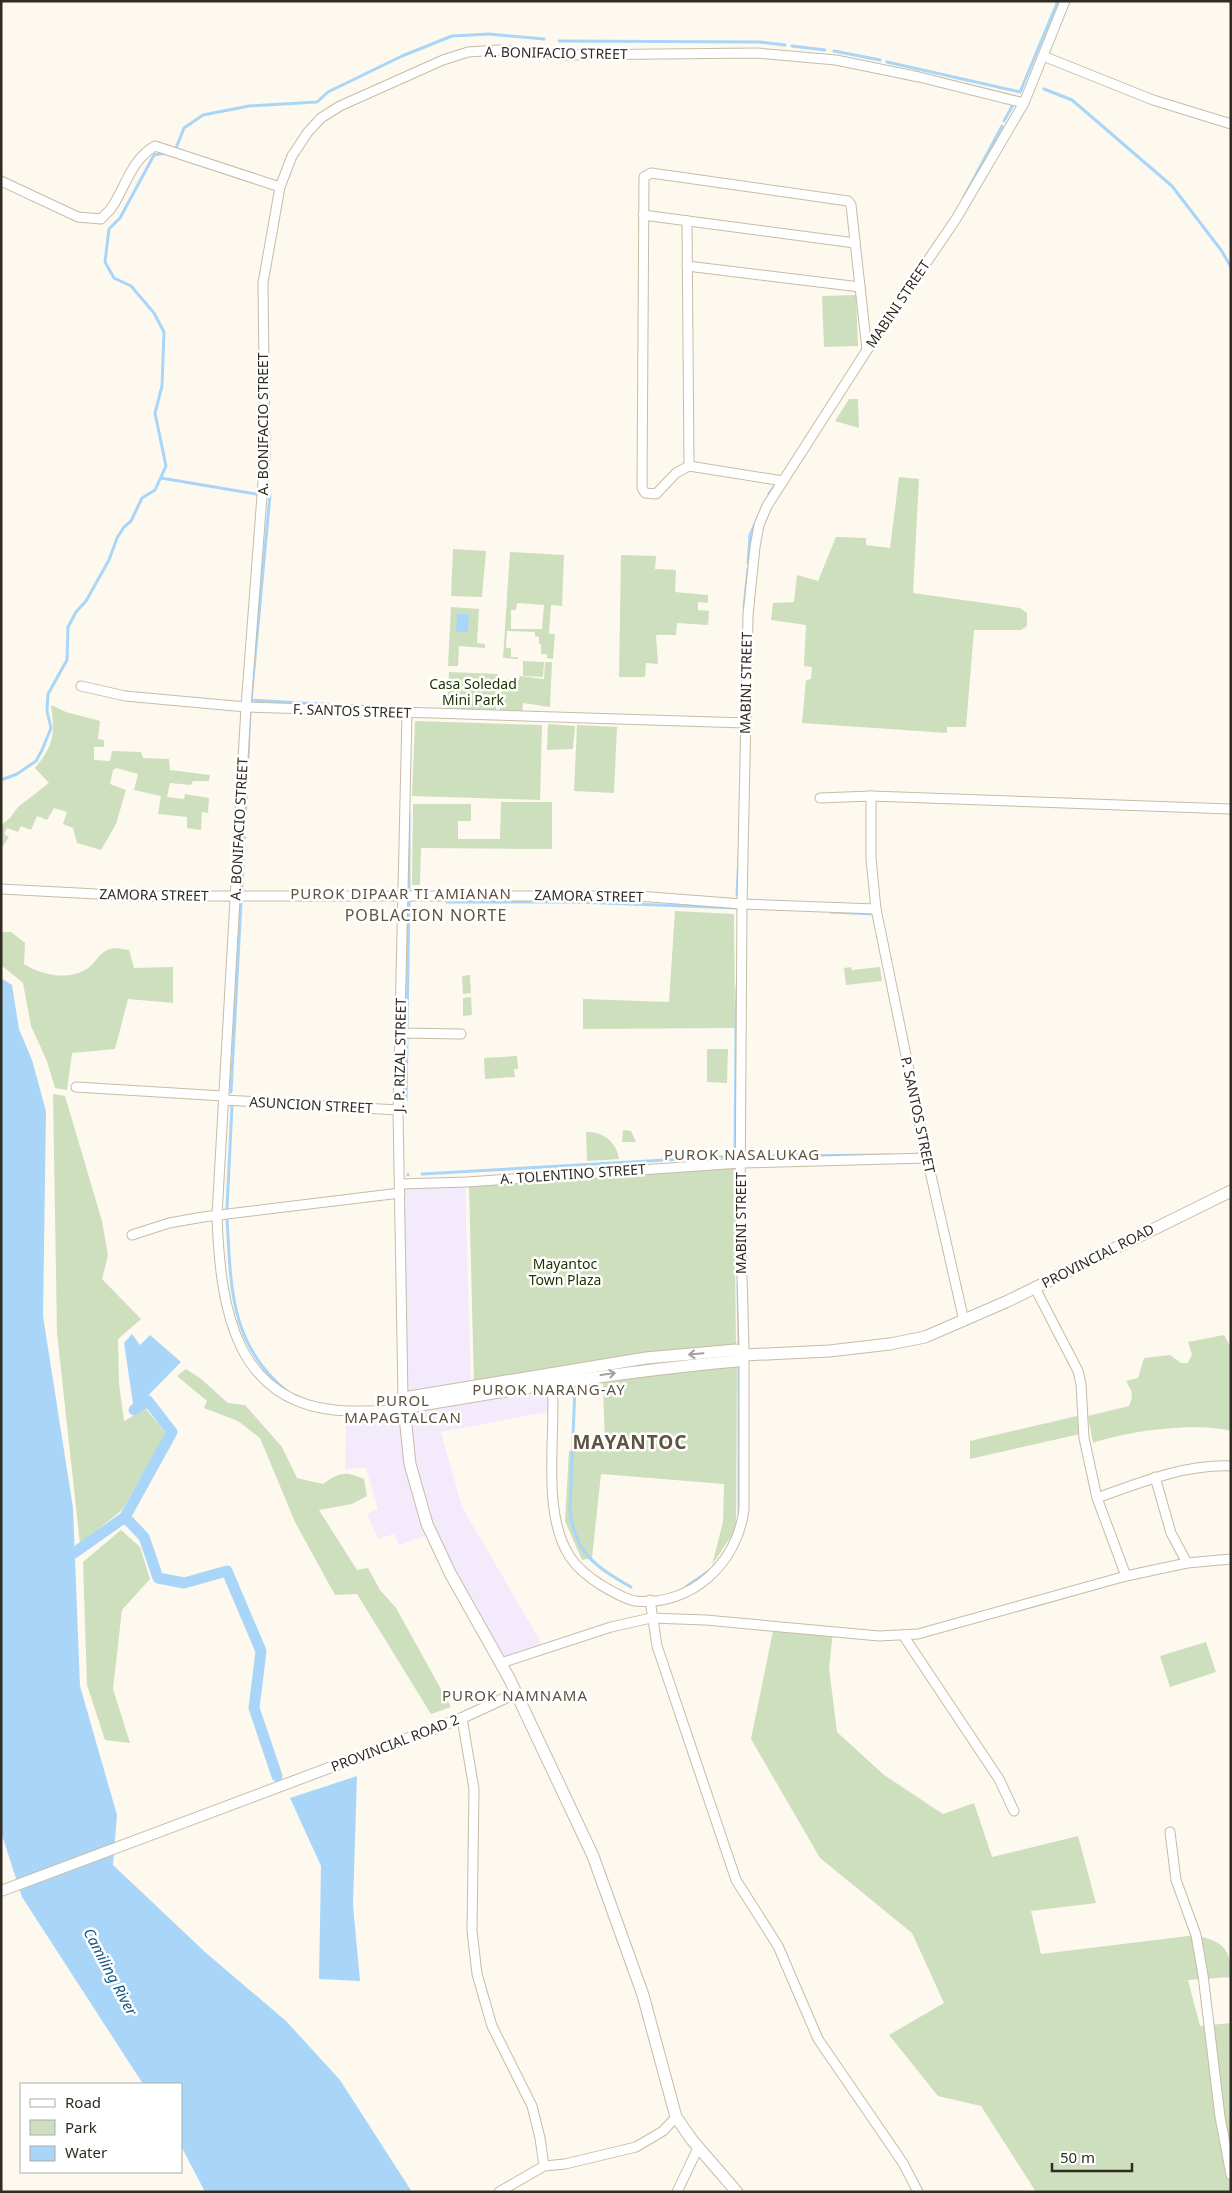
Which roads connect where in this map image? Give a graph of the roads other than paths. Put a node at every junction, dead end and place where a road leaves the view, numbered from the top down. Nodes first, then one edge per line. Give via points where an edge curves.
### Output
1 (1065, 1) edge
2 (1043, 56) junction
3 (1024, 103) junction
4 (1231, 124) edge
5 (1, 181) edge
6 (280, 186) junction
7 (643, 215) junction
8 (687, 221) junction
9 (856, 243) junction
10 (687, 266) junction
11 (860, 287) junction
12 (867, 350) junction
13 (689, 466) junction
14 (783, 481) junction
15 (81, 686) dead end
16 (246, 707) junction
17 (407, 713) junction
18 (745, 723) junction
19 (871, 796) junction
20 (820, 798) dead end
21 (1230, 809) edge
22 (1, 889) edge
23 (403, 895) junction
24 (236, 897) junction
25 (742, 904) junction
26 (876, 909) junction
27 (400, 1033) junction
28 (461, 1034) dead end
29 (76, 1087) dead end
30 (224, 1098) junction
31 (398, 1110) junction
32 (927, 1158) junction
33 (741, 1163) junction
34 (400, 1188) junction
35 (1231, 1191) edge
36 (217, 1215) junction
37 (132, 1235) dead end
38 (1036, 1288) junction
39 (964, 1321) junction
40 (744, 1355) junction
41 (552, 1378) junction
42 (404, 1403) junction
43 (1231, 1466) edge
44 (1155, 1477) junction
45 (1097, 1498) junction
46 (1231, 1559) edge
47 (1187, 1563) junction
48 (1126, 1576) junction
49 (650, 1600) junction
50 (651, 1618) junction
51 (903, 1636) junction
52 (500, 1663) junction
53 (516, 1694) junction
54 (462, 1718) junction
55 (1014, 1811) dead end
56 (1170, 1832) dead end
57 (1, 1891) edge
58 (676, 2116) junction
59 (698, 2148) junction
60 (544, 2166) junction
61 (1231, 2175) edge
62 (499, 2192) edge
63 (677, 2192) edge
64 (737, 2192) edge
65 (918, 2192) edge

1 - 2 street, MABINI STREET
2 - 3 street, MABINI STREET
2 - 4 street via 1154,100
3 - 6 street, A. BONIFACIO STREET via 836,60 757,53 563,55 499,50 468,52 371,90 322,118 292,156
3 - 12 street, MABINI STREET via 956,218
5 - 6 street via 78,216 101,219 111,209 136,162 155,146
6 - 16 street, A. BONIFACIO STREET via 264,283 265,456
7 - 8 street
7 - 9 street via 644,177 666,175 844,199 851,205
7 - 13 street via 642,488 645,493 656,494 676,473
8 - 9 street
8 - 10 street
9 - 11 street
10 - 11 street
10 - 13 street
11 - 12 street
12 - 14 street, MABINI STREET
13 - 14 street
14 - 18 street, MABINI STREET via 764,512 754,547 748,615
15 - 16 street, F. SANTOS STREET via 125,696
16 - 17 street, F. SANTOS STREET
16 - 24 street, A. BONIFACIO STREET
17 - 18 street, F. SANTOS STREET
17 - 23 street, J. P. RIZAL STREET
18 - 25 street, MABINI STREET
19 - 20 street
19 - 21 street
19 - 26 street, P. SANTOS STREET via 871,860
22 - 24 street, ZAMORA STREET
23 - 24 street, ZAMORA STREET
23 - 25 street, ZAMORA STREET via 638,896
23 - 27 street, J. P. RIZAL STREET
24 - 30 street, A. BONIFACIO STREET
25 - 26 street, ZAMORA STREET
25 - 33 street, MABINI STREET
26 - 32 street, P. SANTOS STREET
27 - 28 street
27 - 31 street, J. P. RIZAL STREET
29 - 30 street, ASUNCION STREET
30 - 31 street, ASUNCION STREET
30 - 36 street, A. BONIFACIO STREET
31 - 34 street, J. P. RIZAL STREET
32 - 33 street, A. TOLENTINO STREET
32 - 39 street, P. SANTOS STREET
33 - 34 street, A. TOLENTINO STREET
33 - 40 street, MABINI STREET via 740,1288
34 - 36 street, A. TOLENTINO STREET
34 - 42 street, J. P. RIZAL STREET
35 - 38 main road, PROVINCIAL ROAD
36 - 37 street, A. TOLENTINO STREET via 169,1223
36 - 42 street, A. BONIFACIO STREET via 224,1298 237,1338 260,1375 279,1392 310,1407 392,1410
38 - 39 main road, PROVINCIAL ROAD
38 - 45 street via 1078,1371 1084,1438
39 - 40 main road, PROVINCIAL ROAD via 925,1337 890,1344
40 - 41 main road, PROVINCIAL ROAD via 737,1361 652,1363
40 - 49 street, MABINI STREET via 744,1508 738,1539 725,1560 704,1582 678,1595
41 - 42 main road, PROVINCIAL ROAD
41 - 49 street, MABINI STREET via 554,1492 565,1548 583,1571 608,1589 635,1601
42 - 52 main road via 410,1464 427,1524 450,1574
43 - 44 street via 1215,1465
44 - 45 street
44 - 47 street via 1171,1533
45 - 48 street
46 - 47 street
47 - 48 street
48 - 51 street via 935,1630
49 - 50 street
50 - 51 street
50 - 52 street via 611,1627
50 - 65 street via 656,1646 685,1736 736,1880 778,1946 818,2039 903,2163
51 - 55 street via 999,1779
52 - 53 main road
53 - 54 street, PROVINCIAL ROAD 2
53 - 58 main road via 602,1881 643,1995
54 - 57 street, PROVINCIAL ROAD 2
54 - 60 street via 474,1789 472,1931 477,1974 492,2026 532,2106
56 - 61 street via 1176,1880 1196,1935 1220,2117
58 - 59 main road
58 - 60 street via 663,2131 636,2147
59 - 63 street
59 - 64 main road
60 - 62 street

